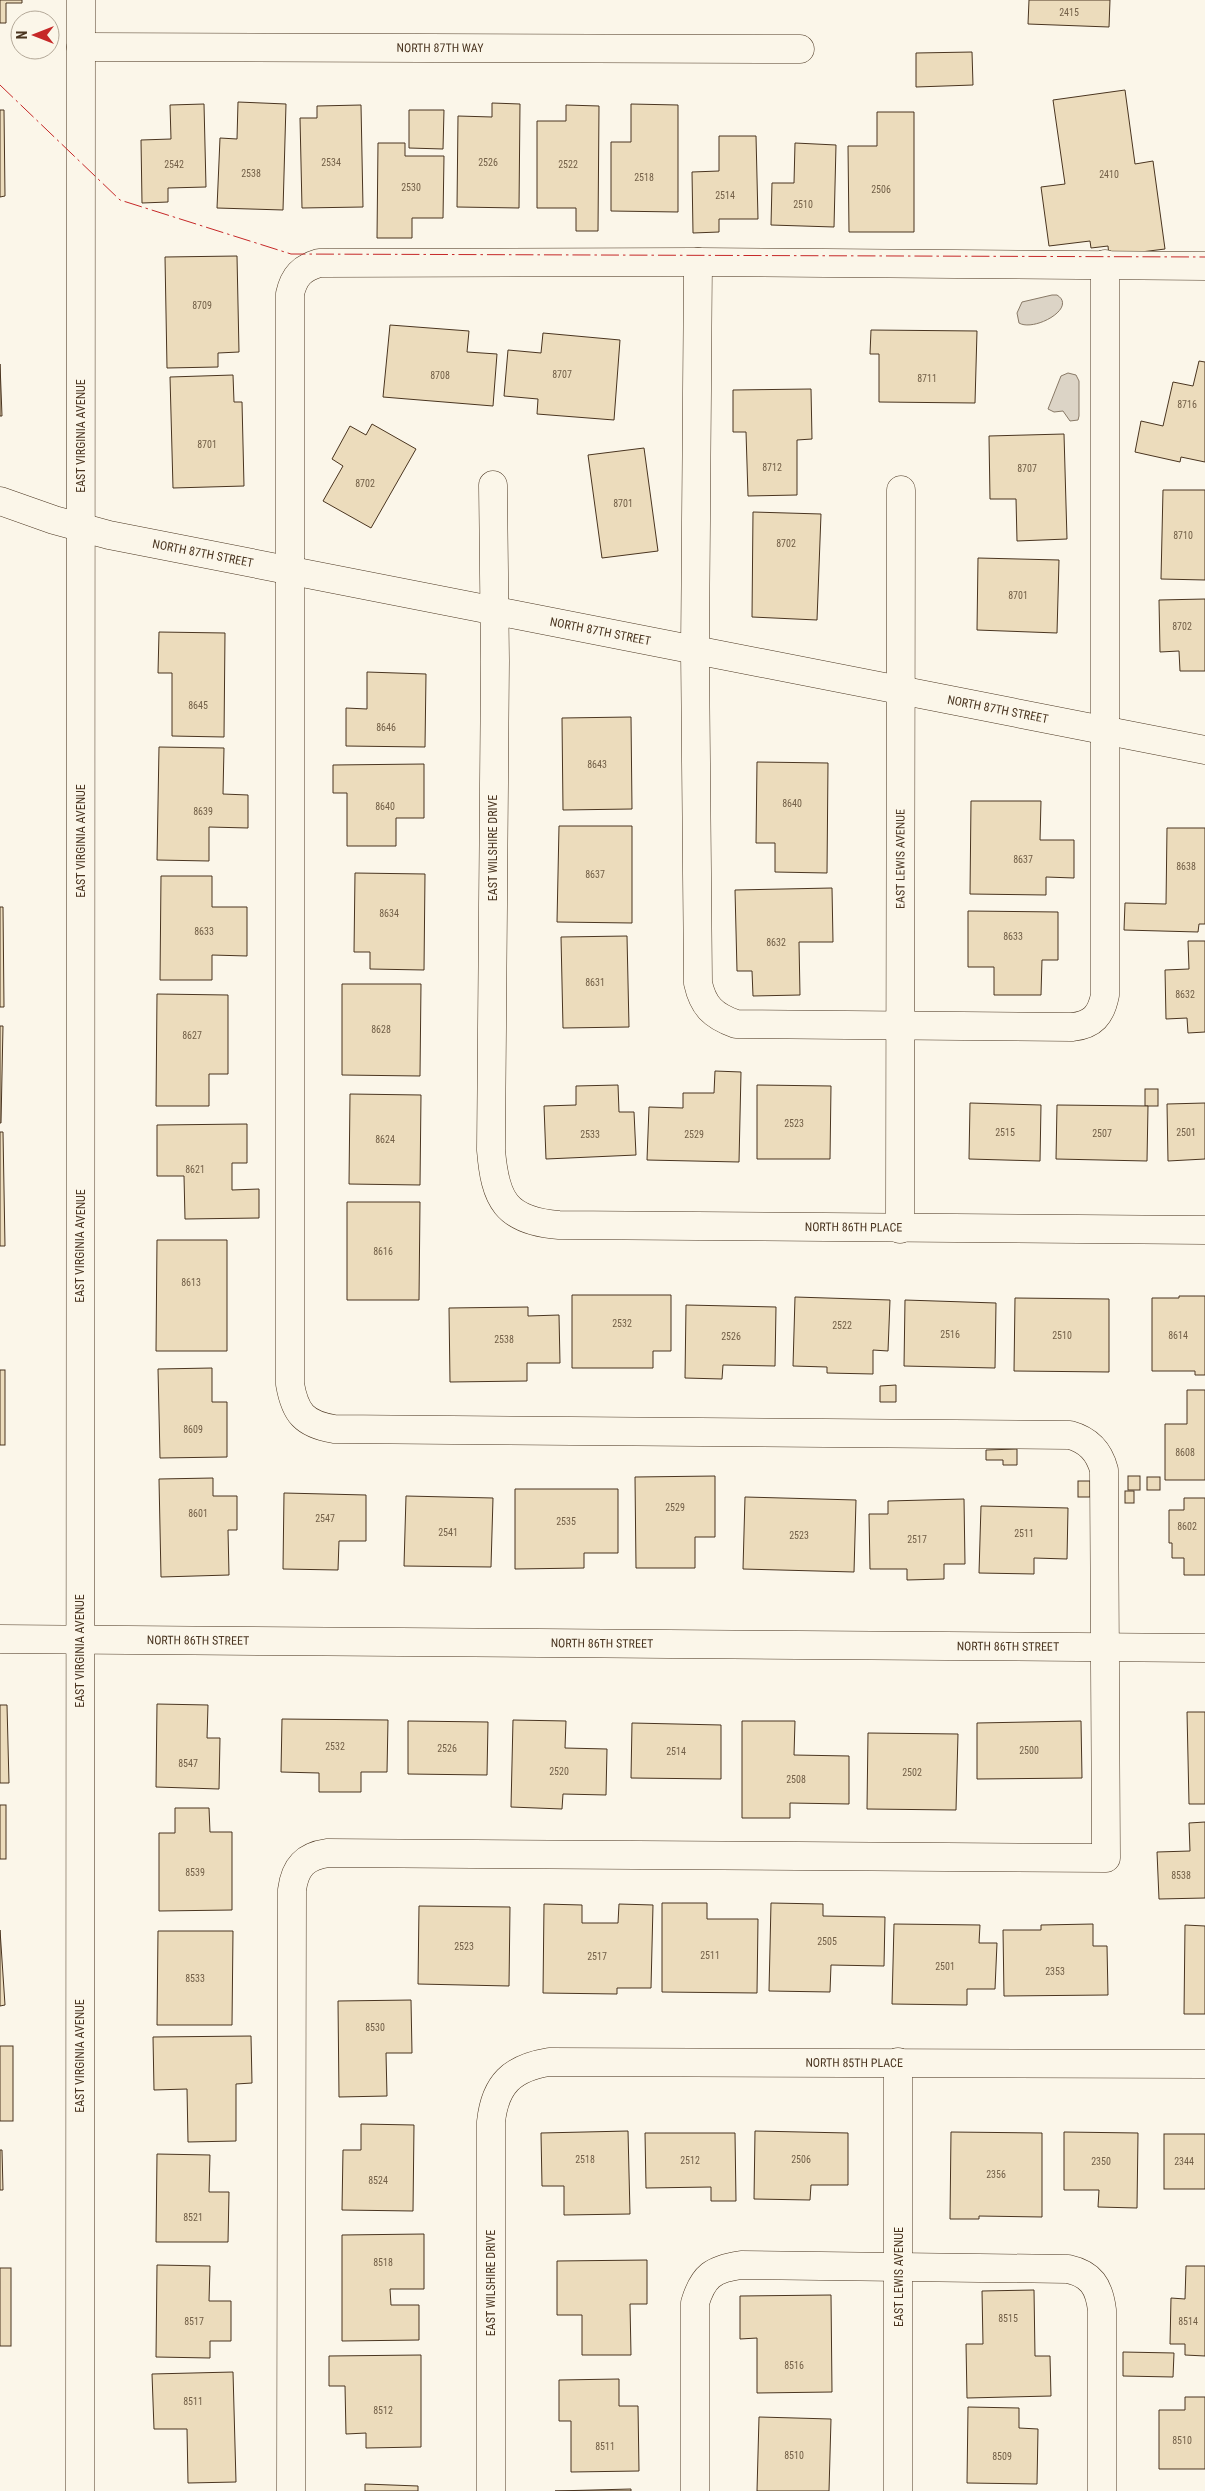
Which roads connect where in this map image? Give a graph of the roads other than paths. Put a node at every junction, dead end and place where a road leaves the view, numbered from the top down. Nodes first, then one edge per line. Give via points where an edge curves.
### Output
1 (81, 0) edge
2 (81, 47) junction
3 (800, 49) dead end
4 (698, 262) junction
5 (1105, 264) junction
6 (1205, 266) edge
7 (493, 485) dead end
8 (901, 490) dead end
9 (0, 501) edge
10 (81, 528) junction
11 (290, 570) junction
12 (494, 610) junction
13 (696, 650) junction
14 (900, 690) junction
15 (1105, 731) junction
16 (1205, 750) edge
17 (900, 1025) junction
18 (508, 1207) joint
19 (900, 1229) junction
20 (1205, 1230) edge
21 (0, 1639) edge
22 (81, 1640) junction
23 (1105, 1648) junction
24 (1205, 1648) edge
25 (898, 2062) junction
26 (1205, 2064) edge
27 (508, 2079) joint
28 (899, 2266) junction
29 (80, 2491) edge
30 (291, 2491) edge
31 (491, 2491) edge
32 (695, 2491) edge
33 (898, 2491) edge
34 (1102, 2491) edge

1 - 2 street, EAST VIRGINIA AVENUE
2 - 3 street, NORTH 87TH WAY
2 - 10 street, EAST VIRGINIA AVENUE
4 - 5 street
4 - 11 street via 319,263 300,272 290,294
4 - 13 street
5 - 6 street
5 - 15 street
7 - 12 street, EAST WILSHIRE DRIVE
8 - 14 street, EAST LEWIS AVENUE
9 - 10 street, NORTH 87TH STREET
10 - 11 street, NORTH 87TH STREET
10 - 22 street, EAST VIRGINIA AVENUE
11 - 12 street, NORTH 87TH STREET
11 - 23 street via 290,1384 294,1404 303,1417 317,1426 334,1429 1060,1435 1082,1438 1101,1458 1104,1470
12 - 13 street, NORTH 87TH STREET
12 - 18 street, EAST WILSHIRE DRIVE via 491,1150 496,1190
13 - 14 street, NORTH 87TH STREET
13 - 17 street via 698,983 701,997 709,1010 736,1024
14 - 15 street, NORTH 87TH STREET
14 - 17 street, EAST LEWIS AVENUE
15 - 16 street, NORTH 87TH STREET
15 - 17 street via 1105,995 1096,1018 1085,1025 1072,1027
17 - 19 street, EAST LEWIS AVENUE
18 - 19 street, NORTH 86TH PLACE via 523,1218 541,1224
19 - 20 street, NORTH 86TH PLACE
21 - 22 street, NORTH 86TH STREET
22 - 23 street, NORTH 86TH STREET
22 - 29 street, EAST VIRGINIA AVENUE
23 - 24 street, NORTH 86TH STREET
23 - 30 street via 1106,1858 328,1853 314,1855 302,1862 294,1876 292,1890
25 - 26 street, NORTH 85TH PLACE
25 - 27 street, NORTH 85TH PLACE via 550,2062 520,2070
25 - 28 street, EAST LEWIS AVENUE
27 - 31 street, EAST WILSHIRE DRIVE via 496,2099 491,2122
28 - 32 street via 741,2266 725,2267 710,2275 700,2287 696,2303
28 - 33 street, EAST LEWIS AVENUE
28 - 34 street via 1068,2269 1081,2272 1092,2280 1100,2294 1102,2310

